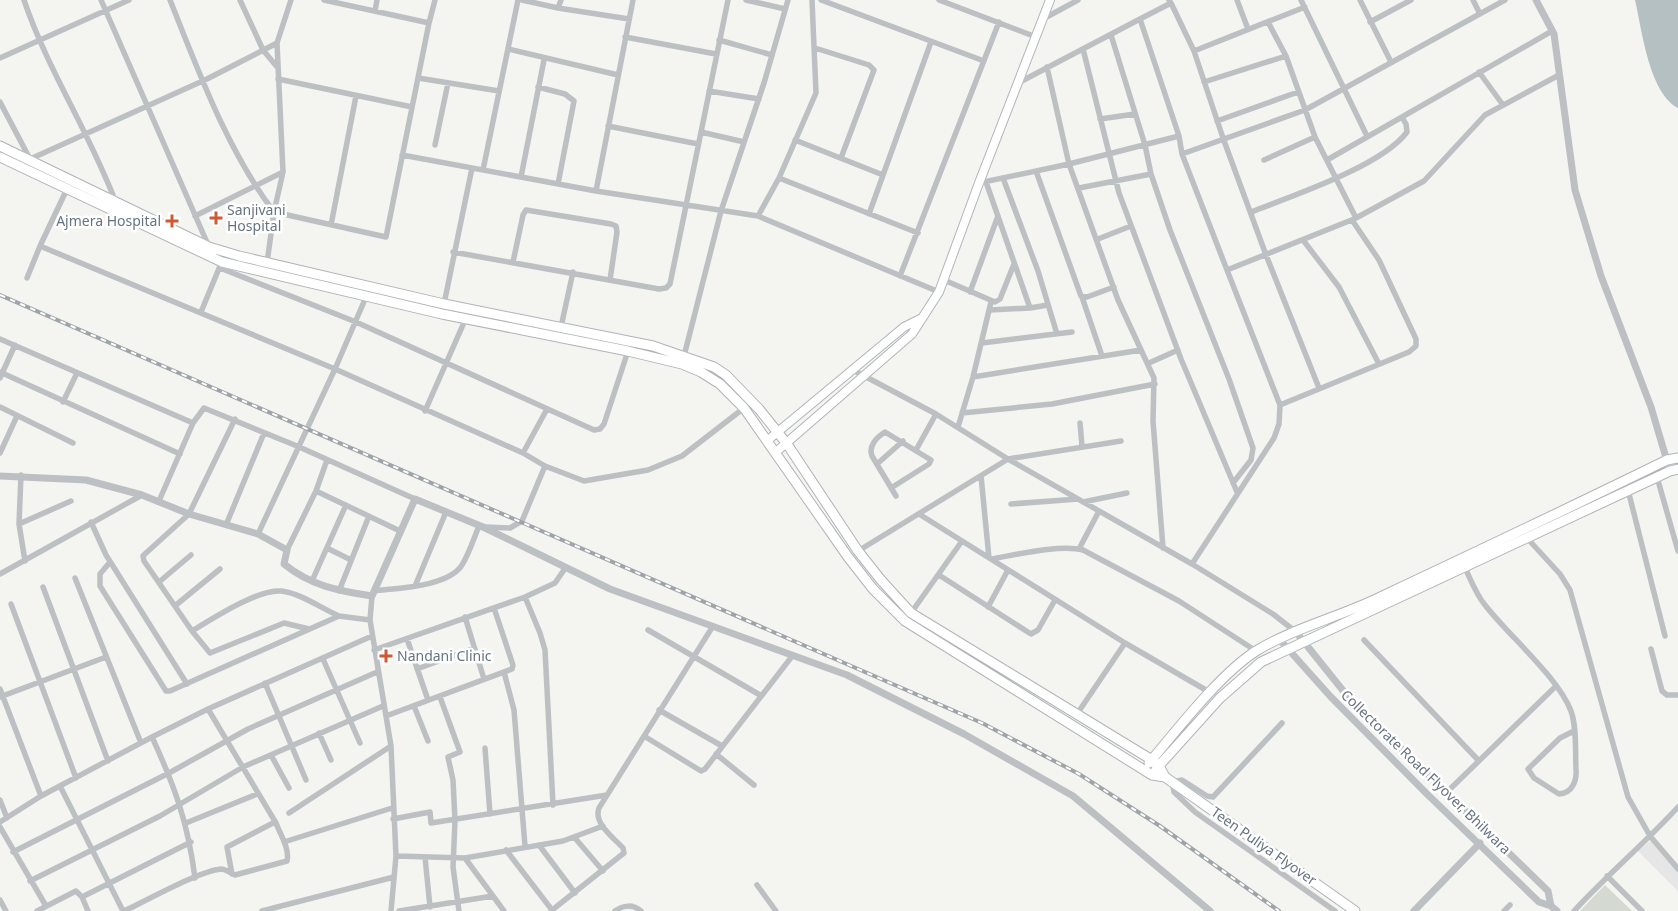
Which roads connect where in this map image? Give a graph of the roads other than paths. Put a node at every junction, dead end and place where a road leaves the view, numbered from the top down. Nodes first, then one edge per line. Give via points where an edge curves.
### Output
1 (24, 0) edge
2 (101, 0) edge
3 (129, 0) edge
4 (170, 0) edge
5 (240, 0) edge
6 (291, 0) edge
7 (324, 0) edge
8 (377, 0) edge
9 (435, 0) edge
10 (520, 0) edge
11 (561, 0) edge
12 (633, 0) edge
13 (728, 0) edge
14 (746, 0) edge
15 (788, 0) edge
16 (812, 0) edge
17 (821, 0) edge
18 (938, 0) edge
19 (1050, 0) edge
20 (1078, 0) edge
21 (1237, 0) edge
22 (1301, 0) edge
23 (1360, 0) edge
24 (1411, 0) edge
25 (1473, 0) edge
26 (1505, 0) edge
27 (1536, 0) edge
28 (1170, 2) edge
29 (558, 8) junction
30 (1305, 8) junction
31 (785, 9) junction
32 (105, 11) junction
33 (375, 11) junction
34 (1480, 14) junction
35 (629, 19) junction
36 (1043, 19) junction
37 (1140, 19) junction
38 (999, 22) junction
39 (1268, 22) junction
40 (1370, 22) junction
41 (429, 23) junction
42 (1248, 29) junction
43 (1552, 30) junction
44 (1111, 35) junction
45 (626, 37) junction
46 (1036, 37) junction
47 (719, 40) junction
48 (39, 41) junction
49 (931, 42) junction
50 (276, 43) junction
51 (815, 48) junction
52 (1083, 49) junction
53 (263, 50) junction
54 (508, 50) junction
55 (1194, 51) junction
56 (716, 54) junction
57 (772, 55) junction
58 (1286, 56) junction
59 (0, 58) edge
60 (544, 60) junction
61 (984, 61) junction
62 (1391, 62) junction
63 (278, 68) junction
64 (1047, 68) junction
65 (1479, 72) junction
66 (618, 75) junction
67 (1559, 75) junction
68 (418, 78) junction
69 (278, 79) junction
70 (202, 81) junction
71 (1204, 82) junction
72 (448, 83) junction
73 (1018, 83) junction
74 (538, 87) junction
75 (1344, 88) junction
76 (709, 90) junction
77 (499, 91) junction
78 (1298, 92) junction
79 (356, 96) junction
80 (759, 99) junction
81 (0, 102) edge
82 (149, 104) junction
83 (1503, 105) junction
84 (412, 107) junction
85 (1305, 110) junction
86 (1135, 114) junction
87 (1402, 117) junction
88 (1100, 120) junction
89 (1217, 121) junction
90 (608, 126) junction
91 (701, 132) junction
92 (86, 134) junction
93 (1179, 136) junction
94 (1367, 136) junction
95 (1315, 137) junction
96 (1223, 138) junction
97 (795, 140) junction
98 (744, 142) junction
99 (698, 144) junction
100 (435, 145) dead end
101 (1145, 145) junction
102 (0, 146) edge
103 (1108, 154) junction
104 (1182, 154) junction
105 (402, 156) junction
106 (0, 157) edge
107 (841, 158) junction
108 (29, 160) junction
109 (1264, 160) dead end
110 (1327, 160) junction
111 (1069, 164) junction
112 (472, 168) junction
113 (483, 170) junction
114 (1036, 171) junction
115 (283, 172) junction
116 (1151, 174) junction
117 (883, 175) junction
118 (521, 177) junction
119 (779, 178) junction
120 (1003, 178) junction
121 (1336, 178) junction
122 (1116, 181) junction
123 (982, 182) junction
124 (558, 184) junction
125 (254, 186) junction
126 (1079, 188) junction
127 (67, 189) junction
128 (596, 191) junction
129 (116, 203) junction
130 (686, 206) junction
131 (274, 212) junction
132 (724, 212) junction
133 (1251, 212) junction
134 (869, 214) junction
135 (195, 216) junction
136 (758, 216) junction
137 (998, 216) junction
138 (1354, 219) junction
139 (331, 225) junction
140 (1130, 226) junction
141 (918, 233) junction
142 (1098, 239) junction
143 (1304, 240) junction
144 (40, 246) junction
145 (209, 247) junction
146 (453, 252) junction
147 (1266, 255) junction
148 (514, 262) junction
149 (267, 263) junction
150 (1014, 264) junction
151 (221, 265) junction
152 (1227, 270) junction
153 (573, 272) junction
154 (900, 276) junction
155 (27, 278) dead end
156 (610, 280) junction
157 (944, 280) junction
158 (1114, 287) junction
159 (940, 292) junction
160 (970, 292) junction
161 (366, 297) junction
162 (1082, 297) junction
163 (992, 302) junction
164 (444, 304) junction
165 (1048, 305) junction
166 (1030, 308) junction
167 (990, 310) junction
168 (201, 312) junction
169 (923, 317) junction
170 (466, 318) junction
171 (356, 322) junction
172 (560, 327) junction
173 (1072, 332) dead end
174 (1057, 334) junction
175 (0, 339) edge
176 (982, 343) junction
177 (15, 345) junction
178 (1141, 350) junction
179 (1178, 350) junction
180 (628, 351) junction
181 (1102, 356) junction
182 (683, 360) junction
183 (447, 362) junction
184 (1149, 363) junction
185 (1379, 364) junction
186 (335, 369) junction
187 (853, 370) junction
188 (77, 373) junction
189 (1, 374) edge
190 (866, 377) junction
191 (973, 377) junction
192 (1156, 384) junction
193 (1320, 388) junction
194 (63, 402) junction
195 (1280, 405) junction
196 (0, 408) edge
197 (744, 408) junction
198 (548, 409) junction
199 (425, 411) junction
200 (962, 413) junction
201 (936, 414) junction
202 (17, 416) junction
203 (235, 419) junction
204 (193, 423) junction
205 (1080, 423) dead end
206 (958, 427) junction
207 (264, 433) junction
208 (778, 433) junction
209 (768, 440) junction
210 (902, 441) junction
211 (1121, 441) dead end
212 (73, 443) dead end
213 (786, 444) junction
214 (297, 446) junction
215 (1082, 446) junction
216 (916, 450) junction
217 (776, 452) junction
218 (0, 453) edge
219 (180, 454) junction
220 (523, 454) junction
221 (1678, 458) edge
222 (1008, 459) junction
223 (327, 460) junction
224 (1667, 460) junction
225 (877, 464) junction
226 (545, 466) junction
227 (1674, 470) edge
228 (21, 475) junction
229 (0, 476) edge
230 (981, 476) junction
231 (1657, 477) junction
232 (1232, 483) junction
233 (891, 488) junction
234 (1628, 490) junction
235 (316, 491) junction
236 (1237, 492) junction
237 (1127, 493) dead end
238 (142, 495) junction
239 (896, 496) dead end
240 (415, 499) junction
241 (1081, 500) junction
242 (71, 501) dead end
243 (158, 502) junction
244 (1011, 504) dead end
245 (346, 505) junction
246 (1100, 511) junction
247 (446, 512) junction
248 (919, 514) junction
249 (369, 516) junction
250 (187, 517) junction
251 (91, 522) junction
252 (19, 524) junction
253 (226, 524) junction
254 (481, 527) junction
255 (400, 531) junction
256 (258, 534) junction
257 (1527, 538) junction
258 (962, 541) junction
259 (327, 548) junction
260 (1163, 548) junction
261 (1079, 549) junction
262 (287, 550) junction
263 (858, 551) junction
264 (1678, 551) edge
265 (191, 555) dead end
266 (990, 558) junction
267 (351, 560) junction
268 (25, 561) junction
269 (110, 562) junction
270 (1192, 564) junction
271 (566, 567) junction
272 (1466, 568) junction
273 (220, 569) dead end
274 (1008, 570) junction
275 (0, 574) edge
276 (939, 576) junction
277 (74, 578) dead end
278 (312, 581) junction
279 (159, 582) junction
280 (415, 586) junction
281 (43, 587) dead end
282 (339, 590) junction
283 (372, 595) junction
284 (525, 596) junction
285 (1055, 600) junction
286 (11, 604) dead end
287 (176, 605) junction
288 (988, 607) junction
289 (494, 608) junction
290 (911, 613) junction
291 (339, 616) junction
292 (465, 617) junction
293 (370, 618) junction
294 (712, 626) junction
295 (310, 629) junction
296 (648, 630) dead end
297 (192, 631) junction
298 (1296, 632) junction
299 (372, 636) junction
300 (1665, 636) dead end
301 (407, 639) junction
302 (1280, 640) junction
303 (1364, 640) dead end
304 (1125, 643) junction
305 (1305, 643) junction
306 (474, 648) junction
307 (1651, 649) dead end
308 (374, 650) junction
309 (1288, 650) junction
310 (1256, 651) junction
311 (793, 655) junction
312 (106, 657) junction
313 (692, 657) junction
314 (323, 659) junction
315 (74, 670) junction
316 (417, 670) junction
317 (378, 672) junction
318 (504, 672) junction
319 (484, 679) junction
320 (42, 682) junction
321 (265, 683) junction
322 (187, 684) junction
323 (1555, 687) junction
324 (0, 689) edge
325 (336, 690) junction
326 (1211, 692) junction
327 (760, 695) junction
328 (1678, 696) edge
329 (1, 697) edge
330 (440, 697) junction
331 (428, 700) junction
332 (383, 706) junction
333 (414, 706) junction
334 (208, 709) junction
335 (659, 710) junction
336 (1077, 714) junction
337 (277, 715) junction
338 (386, 716) junction
339 (348, 720) junction
340 (1282, 722) dead end
341 (1574, 731) junction
342 (319, 733) junction
343 (644, 736) junction
344 (152, 737) junction
345 (226, 740) junction
346 (428, 741) dead end
347 (141, 743) junction
348 (360, 743) dead end
349 (290, 746) junction
350 (391, 746) junction
351 (722, 746) junction
352 (486, 748) dead end
353 (716, 754) junction
354 (272, 755) junction
355 (331, 760) dead end
356 (108, 761) junction
357 (1479, 761) junction
358 (1155, 763) junction
359 (243, 767) junction
360 (1144, 769) junction
361 (168, 773) junction
362 (1152, 775) junction
363 (76, 778) junction
364 (306, 780) dead end
365 (1169, 780) junction
366 (754, 785) dead end
367 (60, 786) junction
368 (290, 788) dead end
369 (1447, 792) junction
370 (258, 794) junction
371 (606, 795) junction
372 (41, 796) junction
373 (0, 800) edge
374 (180, 804) junction
375 (553, 805) junction
376 (1678, 807) edge
377 (392, 808) junction
378 (522, 810) junction
379 (288, 813) dead end
380 (490, 814) junction
381 (7, 818) junction
382 (393, 819) junction
383 (76, 820) junction
384 (455, 821) junction
385 (0, 822) edge
386 (275, 822) junction
387 (186, 823) junction
388 (603, 826) junction
389 (0, 827) edge
390 (1650, 836) junction
391 (575, 838) junction
392 (191, 842) junction
393 (284, 842) junction
394 (1480, 843) junction
395 (539, 845) junction
396 (525, 846) junction
397 (506, 850) junction
398 (13, 852) junction
399 (93, 852) junction
400 (396, 856) junction
401 (425, 857) junction
402 (466, 858) junction
403 (454, 859) junction
404 (1678, 869) edge
405 (603, 871) junction
406 (232, 874) junction
407 (1607, 876) junction
408 (394, 877) junction
409 (196, 878) junction
410 (30, 881) junction
411 (107, 884) junction
412 (758, 885) dead end
413 (575, 892) junction
414 (82, 896) junction
415 (493, 896) junction
416 (0, 900) edge
417 (458, 903) junction
418 (1510, 905) dead end
419 (46, 906) junction
420 (430, 907) junction
421 (1554, 908) edge
422 (6, 911) edge
423 (37, 911) edge
424 (88, 911) edge
425 (123, 911) edge
426 (262, 911) edge
427 (391, 911) edge
428 (400, 911) edge
429 (459, 911) edge
430 (504, 911) edge
431 (552, 911) edge
432 (615, 911) edge
433 (641, 911) edge
434 (776, 911) edge
435 (1210, 911) edge
436 (1335, 911) edge
437 (1355, 911) edge
438 (1414, 911) edge
439 (1504, 911) edge
440 (1574, 911) edge
441 (1642, 911) edge

1 - 48 street
2 - 32 street
3 - 32 street
4 - 70 street
5 - 53 street
6 - 50 street
7 - 33 street
8 - 33 street
9 - 41 street
10 - 29 street
10 - 54 street
11 - 29 street
12 - 35 street
13 - 47 street
14 - 31 street
15 - 31 street
16 - 51 street
17 - 49 street
18 - 38 street
19 - 36 main road
20 - 36 street
21 - 42 street
22 - 30 street
23 - 40 street
24 - 40 street
25 - 34 street
26 - 34 street
27 - 43 street
28 - 37 street
28 - 55 street
29 - 35 street
30 - 39 street
30 - 75 street
31 - 57 street
32 - 48 street
32 - 82 street
33 - 41 street
34 - 62 street
35 - 45 street
36 - 46 main road
37 - 44 street
37 - 93 street
38 - 46 street
38 - 61 street
39 - 42 street
39 - 58 street
40 - 62 street
41 - 68 street
42 - 55 street
43 - 65 street
43 - 67 street
44 - 52 street
44 - 86 street
45 - 56 street
45 - 66 street
46 - 73 main road
47 - 56 street
47 - 57 street
48 - 59 street
48 - 92 street
49 - 61 street
49 - 117 street
50 - 53 street
50 - 63 street
51 - 97 street via 816,92
51 - 107 street via 874,70
52 - 64 street
52 - 88 street
53 - 63 street
53 - 70 street
54 - 60 street
54 - 77 street
55 - 71 street
56 - 76 street
57 - 80 street
58 - 71 street
58 - 78 street
60 - 66 street
60 - 74 street
61 - 141 street
62 - 75 street
63 - 69 street
64 - 73 street
64 - 111 street
65 - 83 street
65 - 87 street
66 - 90 street
67 - 83 street
67 - 224 street via 1575,190 1604,284 1651,407
68 - 72 street
68 - 84 street
69 - 79 street
69 - 115 street
70 - 82 street
70 - 125 street
71 - 89 street
72 - 77 street
72 - 100 street
73 - 123 main road
74 - 118 street
74 - 124 street via 565,94 574,101
75 - 85 street
75 - 94 street
76 - 80 street
76 - 91 street
77 - 113 street
78 - 85 street
78 - 89 street
79 - 84 street
79 - 139 street
80 - 98 street
81 - 108 street
82 - 92 street
82 - 135 street
83 - 138 street via 1477,122 1424,181
84 - 105 street
85 - 95 street
85 - 96 street
86 - 88 street
86 - 101 street
87 - 94 street
87 - 121 street via 1408,129 1404,137
88 - 103 street
89 - 96 street
90 - 99 street
90 - 128 street
91 - 98 street
91 - 99 street
92 - 108 street
92 - 129 street
93 - 101 street
93 - 104 street
94 - 110 street
95 - 109 street
95 - 110 street
96 - 104 street
96 - 133 street
97 - 107 street
97 - 119 street
98 - 132 street
99 - 130 street
101 - 103 street
101 - 116 street
102 - 108 main road
103 - 111 street
103 - 122 street
104 - 152 street
105 - 112 street
105 - 139 street via 386,237
106 - 127 main road
107 - 117 street
108 - 129 main road
110 - 121 street
111 - 114 street
111 - 126 street
112 - 113 street
112 - 146 street
113 - 118 street
114 - 120 street
114 - 162 street
115 - 125 street
115 - 131 street
116 - 122 street
116 - 232 street via 1253,448 1251,460
117 - 134 street
118 - 124 street
119 - 134 street
119 - 136 street
120 - 123 street
120 - 165 street
121 - 133 street
121 - 138 street
122 - 126 street
122 - 140 street
123 - 137 street
123 - 157 main road
124 - 128 street
125 - 131 street
125 - 135 street
126 - 142 street
127 - 144 street
127 - 151 main road
128 - 130 street
129 - 145 main road
130 - 132 street
130 - 156 street via 670,284 666,288
131 - 139 street
131 - 149 street
132 - 136 street
132 - 182 street
133 - 147 street
134 - 141 street
135 - 145 street
136 - 154 street
137 - 150 street
137 - 160 street
138 - 143 street
138 - 185 street via 1378,260 1416,339 1413,350
140 - 142 street
140 - 179 street
141 - 154 street
142 - 158 street
143 - 147 street
143 - 185 street via 1339,287
144 - 155 street
144 - 168 street
145 - 149 main road
146 - 148 street
146 - 164 street
147 - 152 street
147 - 193 street
148 - 153 street
148 - 156 street via 526,210 611,224 616,226 617,232
149 - 164 main road
150 - 163 street via 1000,299
150 - 166 street
151 - 161 main road
151 - 168 street
151 - 171 street
152 - 195 street
153 - 156 street
153 - 172 street
154 - 159 street
157 - 159 main road
157 - 160 street
158 - 162 street
158 - 178 street
159 - 169 main road
160 - 163 street
161 - 170 main road
161 - 171 street
162 - 181 street
163 - 167 street
164 - 172 main road
165 - 166 street
165 - 174 street
166 - 167 street
167 - 176 street
168 - 186 street
169 - 187 main road via 904,327
169 - 190 main road via 912,334
170 - 180 main road
170 - 183 street
171 - 183 street
171 - 186 street
172 - 182 main road via 645,344
173 - 174 street
174 - 176 street
175 - 177 street
176 - 191 street
177 - 188 street
177 - 189 street
178 - 181 street
178 - 184 street
179 - 184 street
179 - 232 street
180 - 182 main road
180 - 198 street via 600,429 594,430
181 - 191 street
182 - 197 main road via 720,384
182 - 208 main road via 714,367 726,375
183 - 198 street
183 - 199 street
184 - 192 street
185 - 193 street
186 - 199 street
186 - 214 street
187 - 190 street
187 - 208 main road
188 - 194 street
188 - 204 street
189 - 194 street
190 - 201 street
190 - 213 main road
191 - 200 street
192 - 200 street via 1052,404
192 - 260 street via 1153,421
193 - 195 street
194 - 219 street
195 - 236 street via 1274,438
196 - 202 street
197 - 209 main road
197 - 226 street via 682,456 648,470 584,481
198 - 220 street
199 - 220 street
200 - 206 street
201 - 206 street
201 - 216 street
202 - 212 street
202 - 218 street
203 - 204 street via 204,408
203 - 207 street
203 - 250 street
204 - 219 street
205 - 215 street
206 - 222 street
207 - 214 street
207 - 253 street
208 - 209 main road
208 - 213 main road
209 - 217 main road
210 - 216 street
210 - 225 street
210 - 225 street via 888,432 881,435 870,449
211 - 215 street
213 - 217 main road
213 - 263 main road
214 - 223 street
214 - 256 street
215 - 222 street
216 - 233 street via 929,458 930,463
217 - 360 main road via 848,557 873,589 905,621
219 - 243 street
220 - 226 street
221 - 224 main road
222 - 230 street
222 - 241 street
223 - 235 street
223 - 240 street
224 - 227 street
224 - 298 main road via 1367,603
225 - 233 street
226 - 254 street via 522,521 510,528
227 - 231 main road
228 - 229 street
228 - 238 street via 86,480
228 - 252 street
230 - 248 street
230 - 266 street
231 - 234 main road
231 - 264 street
232 - 236 street
233 - 239 street
234 - 257 main road
234 - 300 street
235 - 245 street
235 - 262 street
236 - 270 street
237 - 241 street
238 - 243 street
238 - 251 street
240 - 247 street
240 - 255 street
241 - 244 street
241 - 246 street
242 - 252 street
243 - 250 street
245 - 249 street
245 - 259 street
246 - 260 street
246 - 261 street
247 - 254 street
247 - 280 street
248 - 258 street
248 - 263 street
249 - 255 street
249 - 267 street
250 - 253 street
250 - 279 street via 143,556
251 - 268 street
251 - 269 street
252 - 268 street
253 - 256 street
254 - 271 street
254 - 280 street via 462,566 442,579
255 - 283 street
256 - 262 street
257 - 272 main road
257 - 390 street via 1570,590 1621,779
258 - 266 street
258 - 276 street
259 - 267 street
259 - 278 street
260 - 270 street
261 - 266 street
261 - 310 street via 1179,601
262 - 278 street via 284,564
263 - 290 main road
265 - 279 street
266 - 274 street
267 - 282 street
268 - 275 street
269 - 322 street
269 - 322 street via 100,574 100,586 163,687 170,692
270 - 298 street
271 - 284 street via 557,581
271 - 294 street via 610,589
272 - 305 main road
272 - 323 street via 1483,603
273 - 287 street
274 - 285 street
274 - 288 street
276 - 288 street
276 - 290 street
277 - 312 street
278 - 282 street
279 - 287 street
280 - 283 street
281 - 315 street
282 - 283 street
283 - 293 street
284 - 289 street
284 - 375 street via 545,650
285 - 288 street via 1033,635
285 - 304 street
286 - 320 street
287 - 297 street
289 - 292 street
289 - 318 street via 513,665 512,669
290 - 336 main road
291 - 293 street
291 - 295 street
291 - 297 street via 276,591 234,606
292 - 301 street
292 - 306 street
293 - 299 street
294 - 311 street
294 - 313 street
295 - 297 street via 284,623 212,653
295 - 322 street
296 - 313 street
298 - 302 main road
298 - 305 street
299 - 308 street
299 - 314 street
301 - 308 street
301 - 316 street
302 - 309 street, Collectorate Road Flyover, Bhilwara
302 - 310 main road
303 - 357 street
304 - 326 street
304 - 336 street
305 - 309 main road
305 - 369 street via 1337,685
306 - 316 street
306 - 319 street
307 - 328 street via 1662,691
308 - 317 street
309 - 358 main road via 1261,662 1240,678
309 - 394 street, Collectorate Road Flyover, Bhilwara
310 - 326 main road
311 - 327 street
311 - 435 street via 864,683 1074,796
312 - 315 street
312 - 347 street
313 - 327 street
313 - 335 street
314 - 321 street
314 - 325 street
315 - 320 street
315 - 356 street
316 - 331 street
317 - 325 street
317 - 332 street
318 - 319 street
318 - 378 street via 514,710
319 - 330 street
320 - 329 street
320 - 363 street
321 - 334 street
321 - 337 street
323 - 341 street via 1569,706
323 - 357 street
324 - 329 street
325 - 337 street
325 - 339 street
326 - 358 main road
327 - 351 street
329 - 372 street
330 - 331 street
330 - 384 street via 460,752 448,757
331 - 333 street
332 - 338 street
332 - 339 street
333 - 338 street
333 - 346 street
334 - 344 street
334 - 345 street
335 - 343 street
335 - 351 street
336 - 358 main road
337 - 345 street
337 - 349 street
338 - 350 street
339 - 342 street
339 - 348 street
340 - 365 street via 1213,797 1182,780
341 - 341 street via 1575,781 1568,791 1560,794 1534,778 1528,769 1560,738
342 - 349 street
342 - 355 street
343 - 353 street via 701,770
343 - 371 street
344 - 347 street
344 - 361 street
345 - 359 street
345 - 361 street
347 - 356 street
349 - 354 street
349 - 364 street
350 - 377 street
350 - 379 street
351 - 353 street
352 - 380 street
353 - 366 street
354 - 359 street
354 - 368 street
356 - 363 street
357 - 369 street
358 - 360 main road
358 - 362 main road
358 - 365 main road
359 - 370 street
359 - 374 street
360 - 362 main road
361 - 374 street
361 - 383 street
362 - 365 main road
363 - 367 street
365 - 436 street via 1185,805
365 - 437 main road, Teen Puliya Flyover
367 - 372 street
367 - 383 street
369 - 421 street via 1548,891
370 - 386 street
370 - 387 street
371 - 375 street
371 - 388 street via 597,813
372 - 381 street
373 - 381 street
374 - 387 street
374 - 399 street
375 - 378 street
376 - 390 street
377 - 382 street
377 - 393 street
378 - 380 street
378 - 396 street
380 - 384 street
381 - 385 street
382 - 384 street via 430,812 431,823
382 - 400 street
383 - 398 street
383 - 399 street
384 - 403 street
386 - 393 street
386 - 406 street via 227,847
387 - 392 street
388 - 391 street
388 - 405 street via 624,852
389 - 398 street
390 - 404 street
390 - 407 street
391 - 395 street
391 - 405 street
392 - 409 street
392 - 411 street
393 - 406 street via 288,857 284,864
394 - 421 street, Collectorate Road Flyover, Bhilwara via 1536,898
394 - 438 street
395 - 396 street
395 - 413 street
396 - 397 street
397 - 402 street
397 - 431 street
398 - 410 street
399 - 410 street
399 - 411 street
400 - 401 street
400 - 408 street
401 - 403 street
401 - 420 street
402 - 403 street
402 - 415 street
403 - 417 street
405 - 413 street
406 - 409 street via 219,869
407 - 440 street
407 - 441 street
408 - 426 street
408 - 427 street
409 - 425 street
410 - 419 street
411 - 414 street
411 - 425 street
412 - 434 street
413 - 431 street
414 - 419 street via 76,891
414 - 424 street
415 - 417 street
415 - 430 street
416 - 422 street
417 - 420 street
417 - 429 street
418 - 439 street
419 - 423 street
420 - 428 street
432 - 433 street via 625,906

